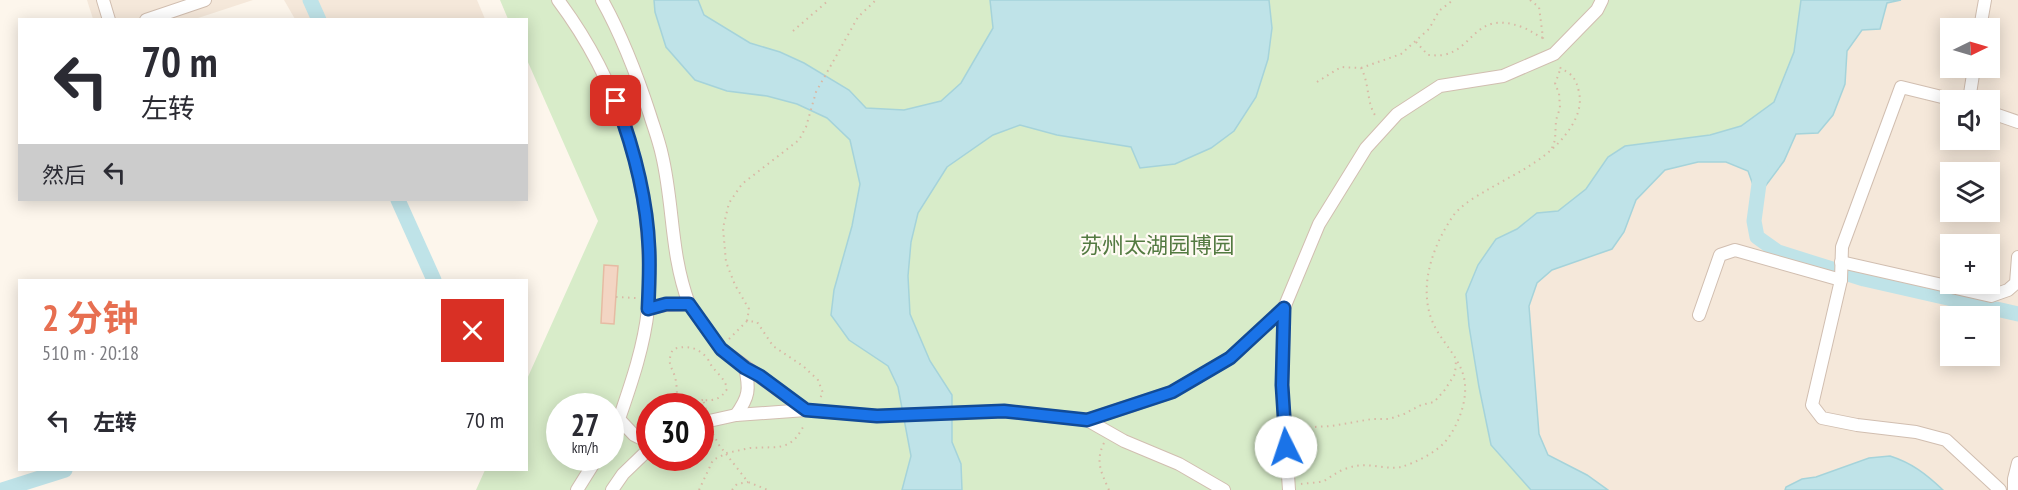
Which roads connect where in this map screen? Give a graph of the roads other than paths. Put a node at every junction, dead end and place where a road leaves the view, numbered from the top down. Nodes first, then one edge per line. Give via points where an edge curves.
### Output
1 (103, 0) edge
2 (205, 0) edge
3 (558, 0) edge
4 (602, 0) edge
5 (1602, 0) edge
6 (1985, 0) edge
7 (108, 18) edge
8 (152, 18) edge
9 (1982, 18) edge
10 (1940, 96) edge
11 (2000, 115) edge
12 (2018, 122) edge
13 (2018, 256) edge
14 (1841, 262) junction
15 (1841, 280) junction
16 (689, 304) junction
17 (1284, 308) junction
18 (648, 309) junction
19 (1699, 315) dead end
20 (745, 368) junction
21 (624, 402) edge
22 (810, 410) junction
23 (736, 415) junction
24 (714, 419) edge
25 (1087, 420) junction
26 (624, 424) edge
27 (636, 436) edge
28 (636, 461) edge
29 (2018, 463) edge
30 (589, 471) edge
31 (1289, 488) edge
32 (577, 490) edge
33 (612, 490) edge
34 (1224, 490) edge
35 (2000, 490) edge
36 (2014, 490) edge

1 - 7 street
2 - 8 street
3 - 18 street via 608,82 631,141 643,192 649,248
4 - 16 street via 630,60 663,155 673,244
5 - 17 street via 1554,54 1503,76 1440,86 1397,114 1366,148 1319,224
6 - 9 street
10 - 14 street via 1902,87 1842,247
11 - 12 street
13 - 14 street via 2016,283 1992,296
14 - 15 street
15 - 19 street via 1735,250 1720,255
15 - 35 street via 1812,405 1817,412 1822,418 1946,440
16 - 18 street
16 - 20 street via 721,349
17 - 25 street via 1230,358 1172,392
17 - 31 street via 1282,385
18 - 21 street
20 - 22 street
20 - 23 street via 749,385 746,401
22 - 23 street
22 - 25 street via 877,416 1004,411
23 - 24 street
25 - 34 street
26 - 27 street
28 - 33 street
29 - 36 street
30 - 32 street

